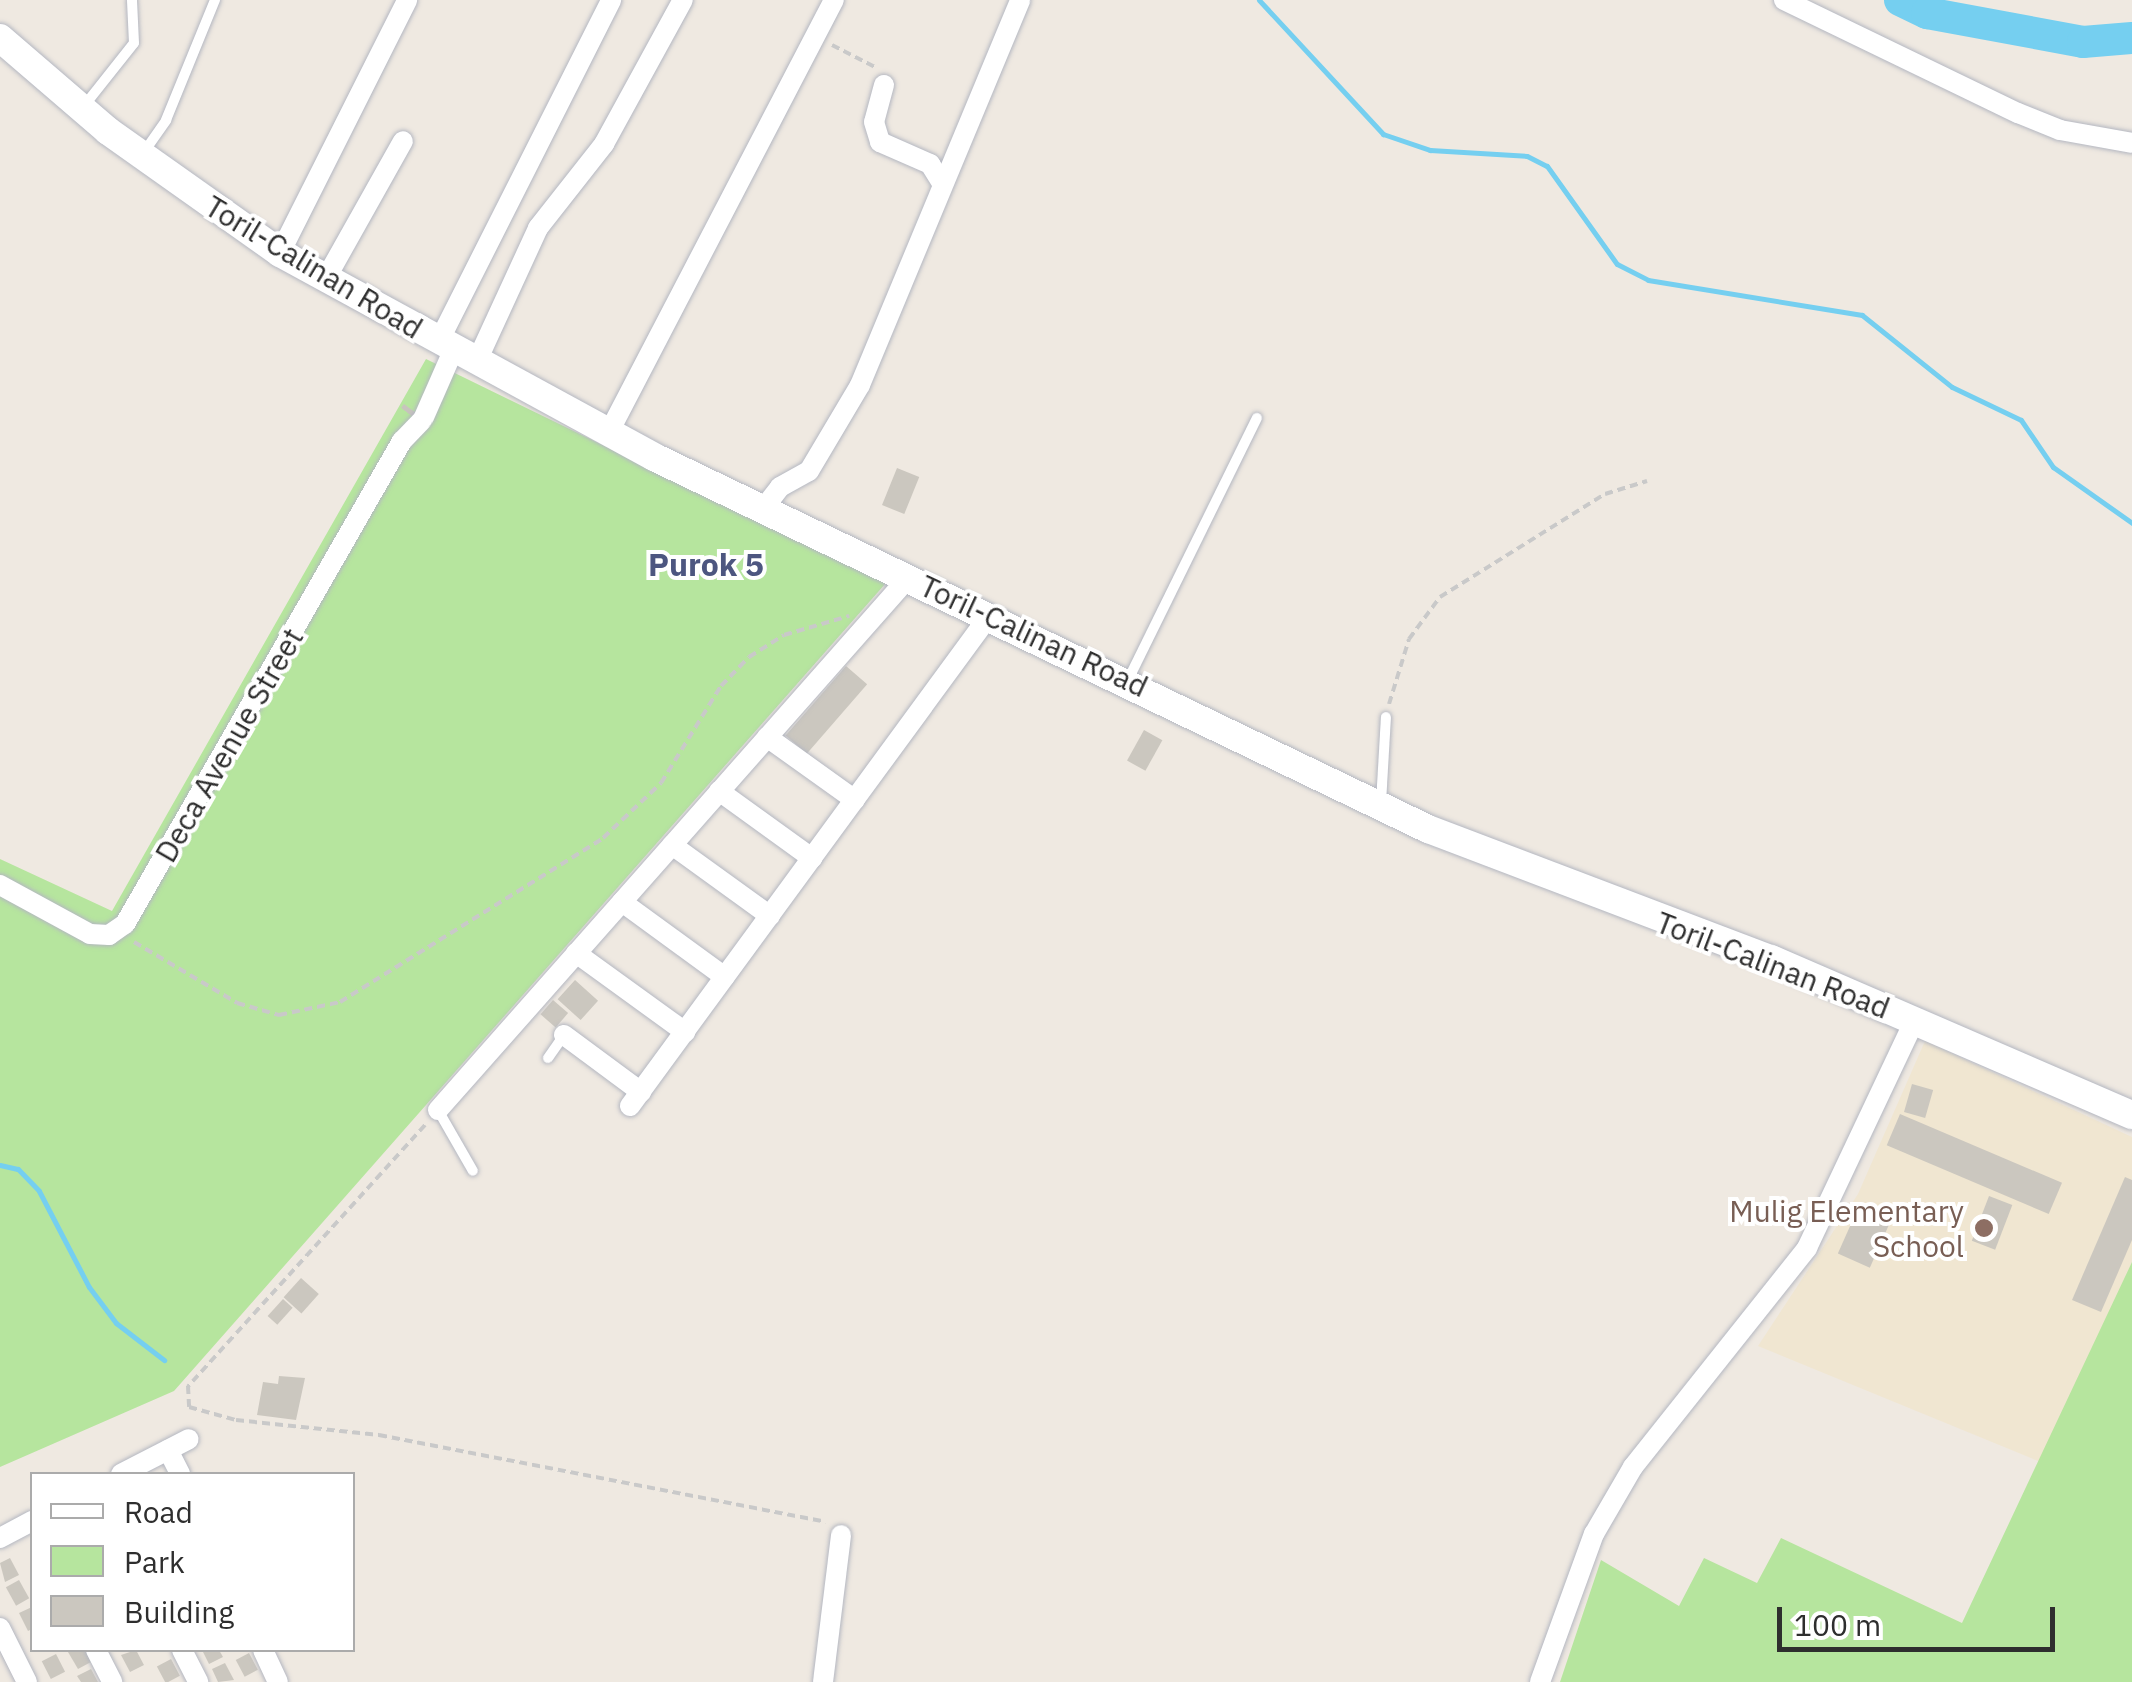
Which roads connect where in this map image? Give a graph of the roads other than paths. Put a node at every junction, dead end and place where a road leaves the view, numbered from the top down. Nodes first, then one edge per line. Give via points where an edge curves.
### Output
1 (132, 0) edge
2 (215, 0) edge
3 (407, 0) edge
4 (612, 0) edge
5 (684, 0) edge
6 (834, 0) edge
7 (1020, 0) edge
8 (1784, 0) edge
9 (0, 38) edge
10 (884, 85) road end
11 (82, 108) junction
12 (402, 140) dead end
13 (2132, 143) edge
14 (141, 156) junction
15 (942, 183) junction
16 (280, 252) junction
17 (325, 280) junction
18 (456, 352) junction
19 (1256, 418) dead end
20 (608, 434) junction
21 (763, 510) junction
22 (908, 577) junction
23 (989, 616) junction
24 (1128, 680) junction
25 (1386, 717) road end
26 (768, 737) junction
27 (720, 791) junction
28 (855, 800) junction
29 (1380, 807) junction
30 (672, 846) junction
31 (812, 858) junction
32 (0, 885) edge
33 (622, 902) junction
34 (770, 916) junction
35 (576, 953) junction
36 (725, 977) junction
37 (1915, 1020) junction
38 (685, 1032) junction
39 (564, 1036) joint
40 (548, 1058) dead end
41 (438, 1110) joint
42 (2132, 1116) edge
43 (473, 1172) dead end
44 (189, 1439) dead end
45 (168, 1450) junction
46 (125, 1472) edge
47 (179, 1472) edge
48 (30, 1522) edge
49 (841, 1535) road end
50 (0, 1538) edge
51 (0, 1628) edge
52 (97, 1652) edge
53 (183, 1652) edge
54 (264, 1652) edge
55 (27, 1682) edge
56 (112, 1682) edge
57 (198, 1682) edge
58 (278, 1682) edge
59 (822, 1682) edge
60 (1540, 1682) edge

1 - 11 lane via 134,43
2 - 14 lane via 166,120
3 - 16 street
4 - 18 street
5 - 18 street via 620,119
6 - 20 street
7 - 15 street
8 - 13 street via 2018,113 2060,130
9 - 11 main road, Toril-Calinan Road
10 - 15 street via 874,122 880,142 930,164
11 - 14 main road, Toril-Calinan Road
12 - 17 street
14 - 16 main road, Toril-Calinan Road
15 - 21 street via 843,417 809,470 780,488
16 - 17 main road, Toril-Calinan Road
17 - 18 main road, Toril-Calinan Road
18 - 20 main road, Toril-Calinan Road
18 - 32 street, Deca Avenue Street via 117,931 81,931
19 - 24 lane
20 - 21 main road, Toril-Calinan Road
21 - 22 main road, Toril-Calinan Road
22 - 23 main road, Toril-Calinan Road
22 - 26 street
23 - 24 main road, Toril-Calinan Road
23 - 28 street
24 - 29 main road, Toril-Calinan Road
25 - 29 lane
26 - 27 street
26 - 28 street
27 - 30 street
27 - 31 street
28 - 31 street
29 - 37 main road, Toril-Calinan Road via 1479,852 1772,959
30 - 33 street
30 - 34 street
31 - 34 street
33 - 35 street
33 - 36 street
34 - 36 street
35 - 38 street
35 - 41 street
36 - 38 street
37 - 42 main road, Toril-Calinan Road
37 - 60 street via 1808,1248 1633,1466 1594,1534
38 - 39 street via 636,1099
39 - 40 lane
41 - 43 lane
44 - 45 street
45 - 46 street
45 - 47 street
48 - 50 street
49 - 59 street
51 - 55 street
52 - 56 street
53 - 57 street
54 - 58 street

